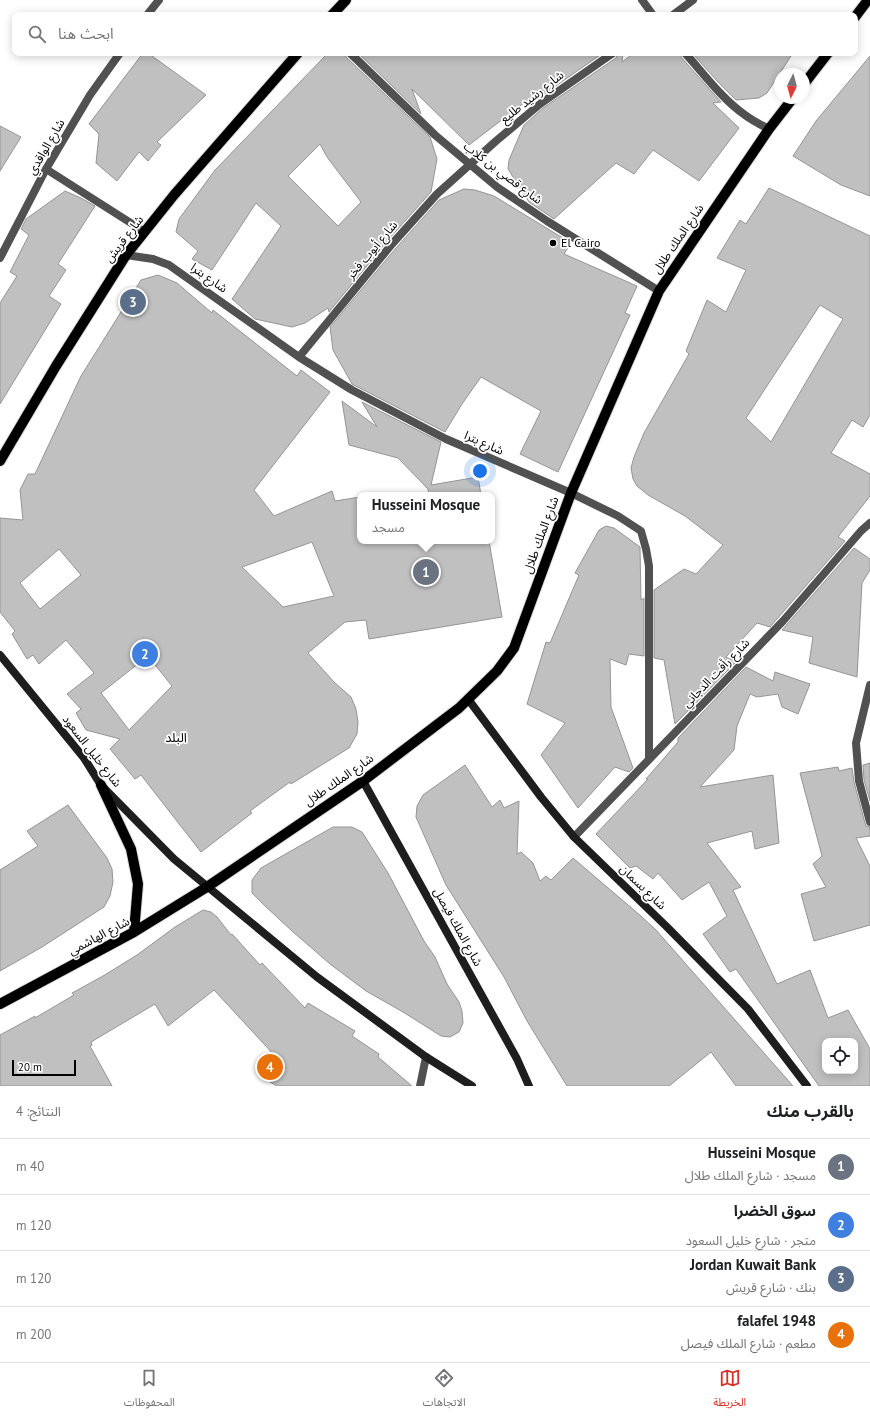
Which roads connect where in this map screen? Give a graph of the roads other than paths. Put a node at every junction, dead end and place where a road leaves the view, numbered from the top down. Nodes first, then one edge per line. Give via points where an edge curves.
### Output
1 (159, 0) edge
2 (346, 0) edge
3 (642, 0) edge
4 (693, 0) edge
5 (868, 0) edge
6 (149, 12) edge
7 (335, 12) edge
8 (651, 12) edge
9 (677, 12) edge
10 (858, 13) edge
11 (118, 56) edge
12 (295, 56) edge
13 (353, 56) edge
14 (609, 56) edge
15 (688, 56) edge
16 (826, 56) edge
17 (810, 76) edge
18 (788, 104) edge
19 (769, 129) junction
20 (470, 164) junction
21 (46, 169) junction
22 (145, 232) junction
23 (126, 255) junction
24 (0, 258) edge
25 (658, 292) junction
26 (299, 357) junction
27 (0, 461) edge
28 (571, 493) junction
29 (870, 523) edge
30 (0, 655) edge
31 (870, 685) edge
32 (468, 699) junction
33 (649, 759) junction
34 (363, 781) junction
35 (101, 785) junction
36 (870, 822) edge
37 (574, 837) junction
38 (207, 886) junction
39 (134, 932) junction
40 (0, 1004) edge
41 (426, 1057) junction
42 (420, 1086) edge
43 (472, 1086) edge
44 (529, 1086) edge
45 (807, 1086) edge

1 - 6 street
2 - 7 main road
3 - 8 street
4 - 9 street
5 - 10 main road
11 - 21 street, شارع الواقدي via 90,95
12 - 22 main road, شارع قريش
13 - 20 street, شارع قصي بن كلاب via 435,135
14 - 20 street, شارع رشيد طليع via 540,104
15 - 19 street via 732,104
16 - 17 main road
18 - 19 main road, شارع الملك طلال
19 - 25 main road, شارع الملك طلال
20 - 25 street, شارع قصي بن كلاب via 497,187
20 - 26 street, شارع أيوب فخر via 437,194 392,244
21 - 22 street
21 - 24 street, شارع الواقدي
22 - 23 main road, شارع قريش
23 - 26 street, شارع بترا via 153,259 169,265
23 - 27 main road, شارع قريش
25 - 28 main road, شارع الملك طلال
26 - 28 street, شارع بترا via 352,390 446,439
28 - 32 main road, شارع الملك طلال via 514,648 497,671
28 - 33 street, شارع بترا via 618,516 641,531 649,566
29 - 33 street, شارع رأفت الدجاني via 783,621
30 - 35 main road, شارع خليل السعود via 84,758
31 - 36 street via 856,743 859,781
32 - 34 main road, شارع الملك طلال
32 - 37 main road, شارع بسمان
33 - 37 street, شارع رأفت الدجاني
34 - 38 main road, شارع الملك طلال
34 - 44 main road, شارع الملك فيصل via 517,1059
35 - 38 main road, شارع خليل السعود via 174,859
35 - 39 main road via 130,849 138,884
37 - 45 main road, شارع بسمان via 748,1009
38 - 39 main road, شارع الهاشمي
38 - 41 main road via 317,977
39 - 40 main road, شارع الهاشمي
41 - 42 street
41 - 43 main road

